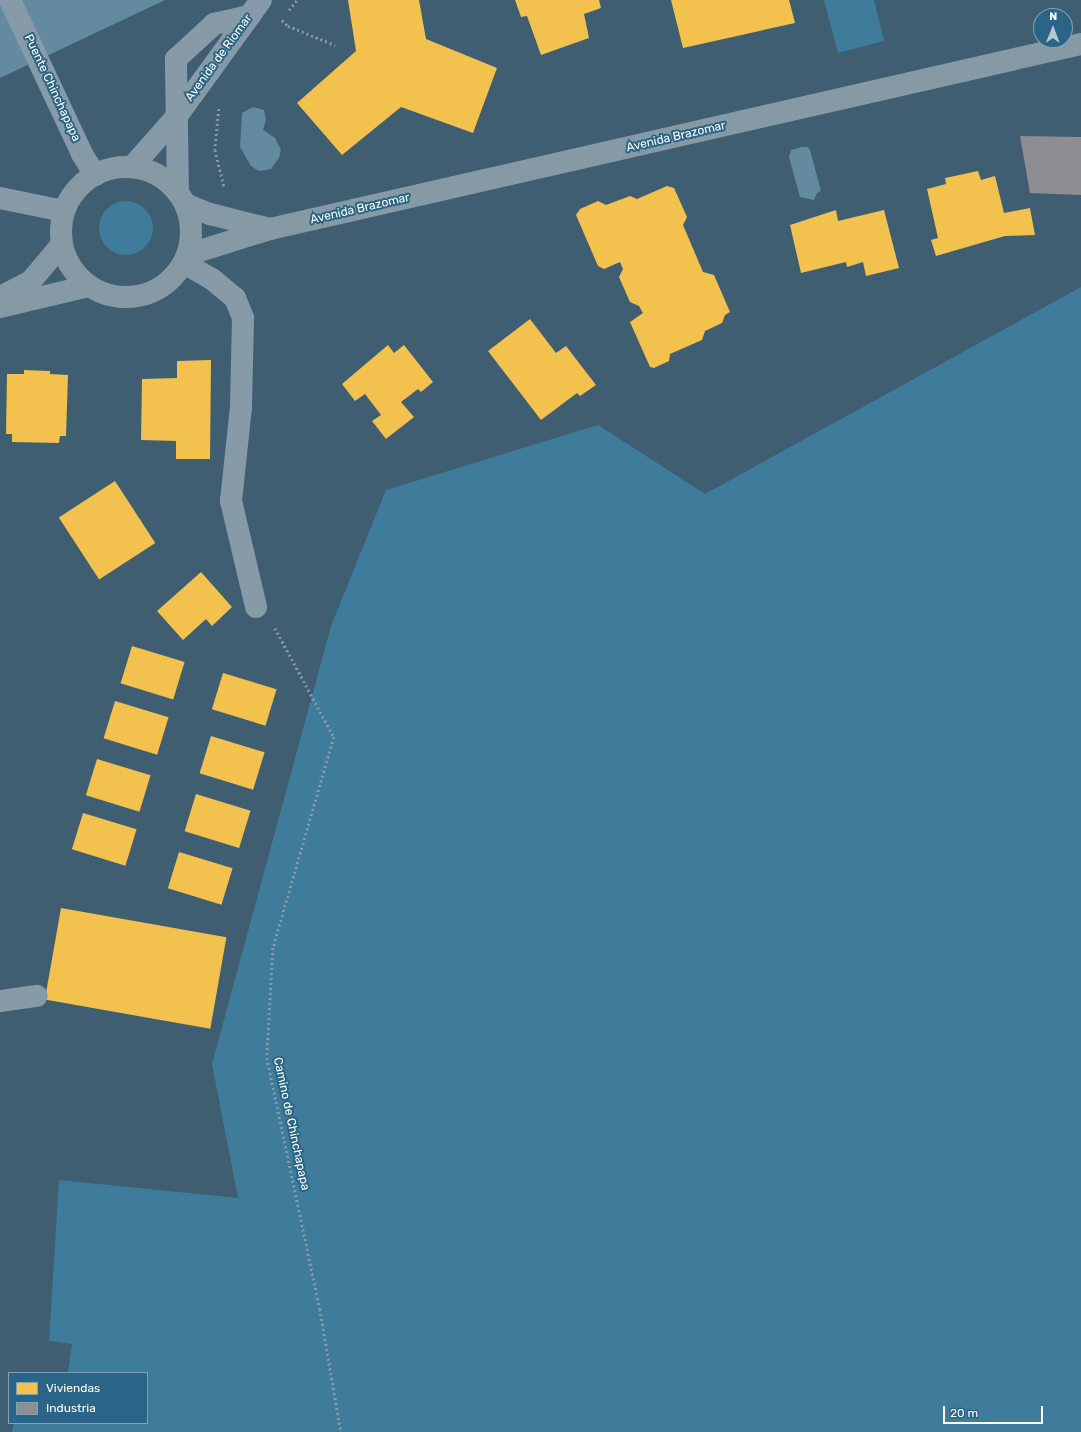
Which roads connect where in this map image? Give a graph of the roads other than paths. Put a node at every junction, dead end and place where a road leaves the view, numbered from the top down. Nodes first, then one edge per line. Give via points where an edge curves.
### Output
1 (10, 0) edge
2 (257, 6) edge
3 (1081, 44) edge
4 (177, 116) junction
5 (132, 167) junction
6 (95, 175) junction
7 (0, 198) edge
8 (182, 198) junction
9 (64, 211) junction
10 (270, 229) junction
11 (62, 244) junction
12 (187, 259) junction
13 (89, 286) junction
14 (0, 297) edge
15 (0, 307) edge
16 (256, 607) road end
17 (37, 996) dead end
18 (0, 1001) edge

1 - 6 street, Puente Chinchapapa via 82,154
2 - 4 street, Avenida de Riomar
2 - 4 street via 214,24 176,59
3 - 10 highway, Avenida Brazomar
4 - 5 street, Avenida de Riomar
4 - 8 street
5 - 6 highway via 113,168
5 - 8 highway via 158,175
6 - 9 highway via 75,193
7 - 9 street
8 - 10 highway, Avenida Brazomar via 210,214
8 - 12 highway via 192,230
9 - 11 highway via 61,227
10 - 12 highway, Avenida Brazomar
11 - 13 highway via 66,260
11 - 14 highway via 31,281
12 - 13 highway via 173,278 158,290 141,296 123,298 105,294
12 - 16 street via 236,298 243,318 241,407 231,502
13 - 15 highway
17 - 18 street

